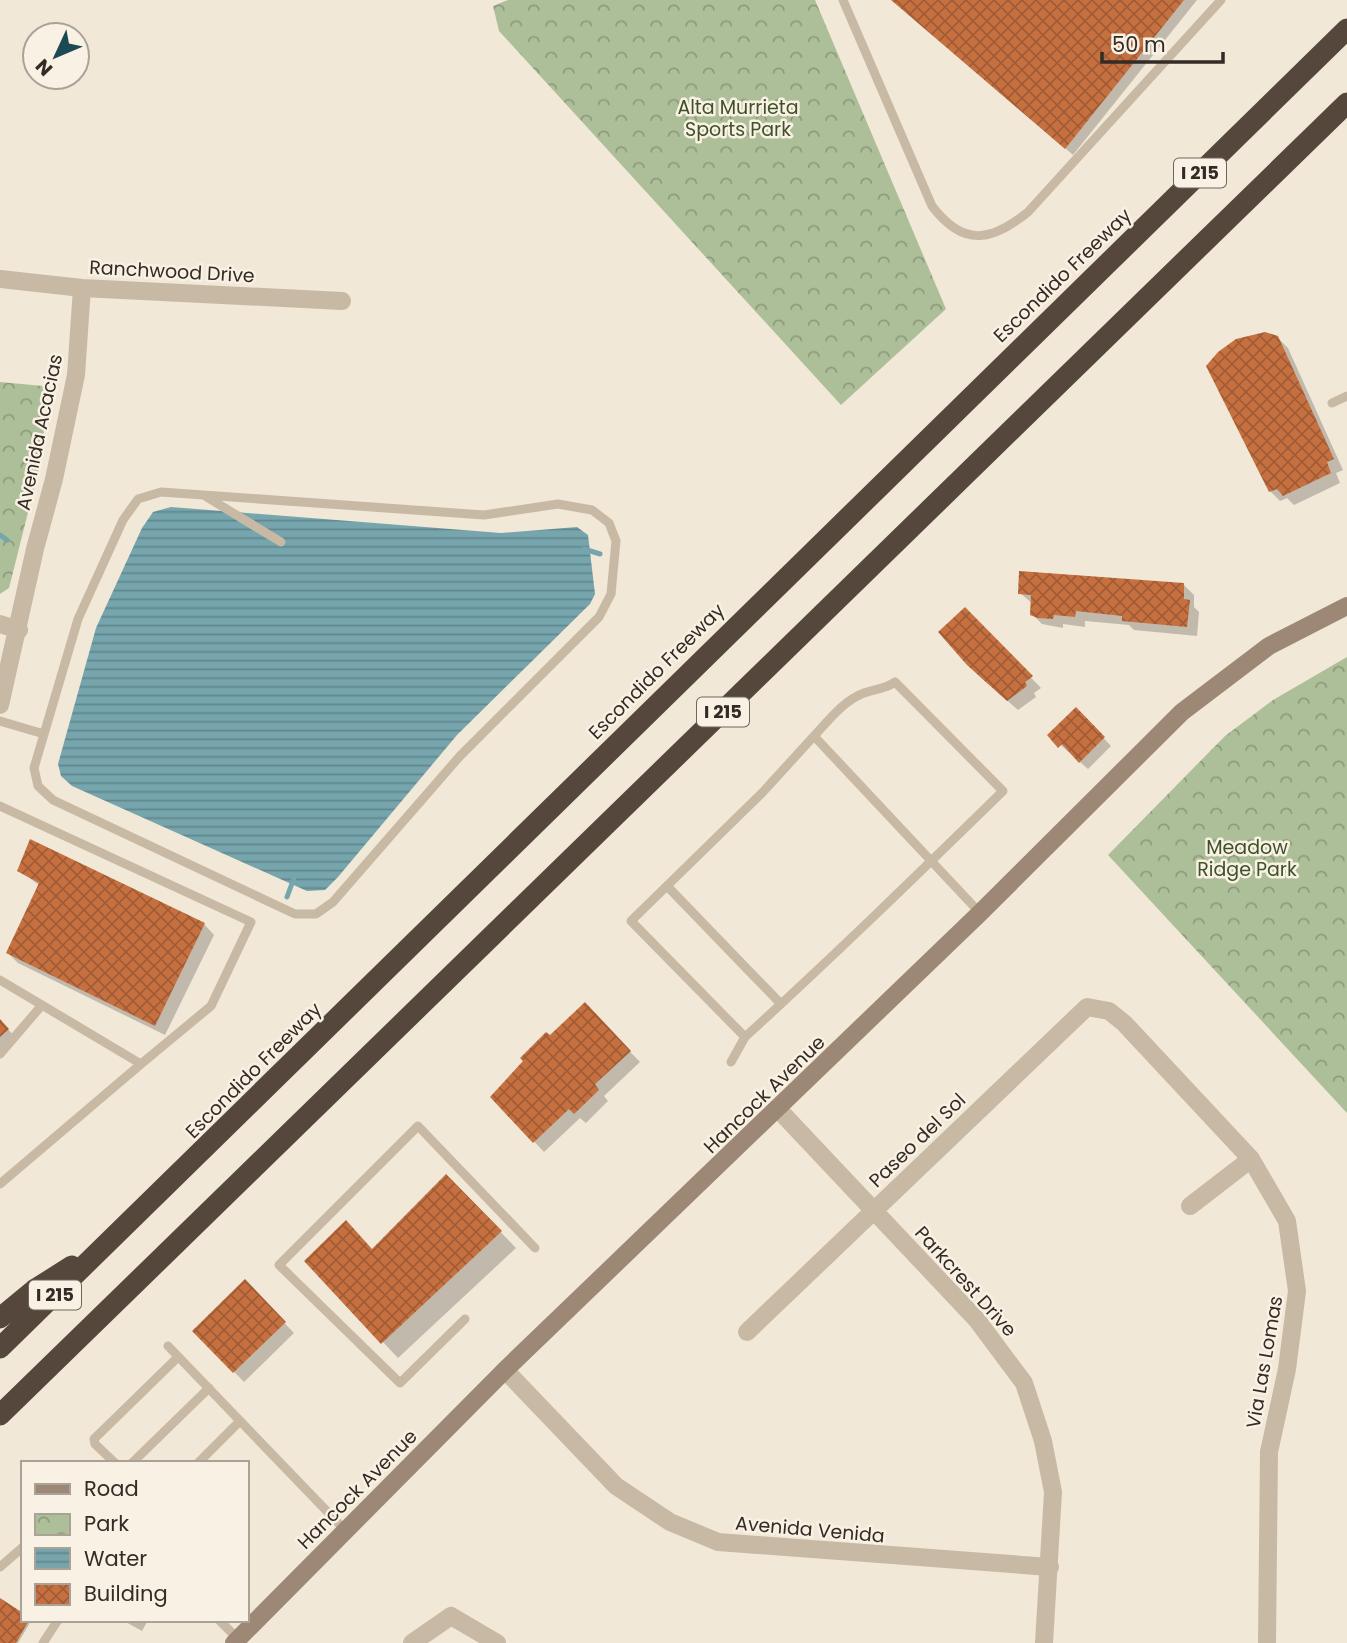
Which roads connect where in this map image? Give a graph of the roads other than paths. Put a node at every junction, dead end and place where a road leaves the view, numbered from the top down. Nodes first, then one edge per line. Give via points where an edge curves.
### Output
1 (843, 0) edge
2 (1221, 0) edge
3 (1347, 29) edge
4 (1347, 103) edge
5 (0, 279) edge
6 (82, 288) junction
7 (342, 301) dead end
8 (1347, 396) edge
9 (1332, 403) dead end
10 (204, 495) junction
11 (281, 542) dead end
12 (1347, 606) edge
13 (0, 624) edge
14 (19, 630) junction
15 (0, 705) edge
16 (0, 721) edge
17 (44, 734) junction
18 (814, 736) junction
19 (0, 806) edge
20 (932, 861) junction
21 (667, 886) junction
22 (980, 913) junction
23 (0, 980) edge
24 (782, 1004) junction
25 (42, 1006) junction
26 (1124, 1023) joint
27 (745, 1037) junction
28 (0, 1054) edge
29 (731, 1062) dead end
30 (141, 1064) junction
31 (778, 1109) junction
32 (1251, 1159) junction
33 (0, 1184) edge
34 (1190, 1206) dead end
35 (874, 1211) junction
36 (110, 1243) junction
37 (535, 1248) dead end
38 (0, 1318) edge
39 (465, 1319) dead end
40 (98, 1321) junction
41 (747, 1332) dead end
42 (168, 1346) dead end
43 (0, 1348) edge
44 (178, 1357) junction
45 (505, 1370) junction
46 (209, 1388) junction
47 (0, 1415) edge
48 (240, 1421) junction
49 (0, 1433) edge
50 (113, 1461) edge
51 (134, 1461) edge
52 (200, 1461) edge
53 (345, 1530) junction
54 (21, 1548) edge
55 (0, 1567) edge
56 (1050, 1567) junction
57 (57, 1622) edge
58 (221, 1622) edge
59 (236, 1641) edge
60 (43, 1643) edge
61 (412, 1643) edge
62 (497, 1643) edge
63 (1044, 1643) edge
64 (1267, 1643) edge

1 - 2 lane via 932,206 947,226 968,236 1009,228 1028,212
3 - 36 highway, Escondido Freeway / I 215
4 - 40 highway, I 215
5 - 6 street, Ranchwood Drive
6 - 7 street, Ranchwood Drive
6 - 14 street, Avenida Acacias via 76,375
8 - 9 lane
10 - 11 lane
10 - 17 lane via 161,492 138,499 123,520 78,619
10 - 17 lane via 484,515 558,504 592,510 609,523 616,541 611,594 600,617 460,757 333,902 316,914 295,914 53,800 38,786 34,768
12 - 22 main road, Hancock Avenue via 1269,646 1182,712
13 - 14 street
14 - 15 street, Avenida Acacias
16 - 17 lane
18 - 20 lane
18 - 20 lane via 848,702 895,682 1003,791
18 - 21 lane
19 - 30 lane via 251,922 211,1006
20 - 22 lane
20 - 24 lane
21 - 24 lane
21 - 27 lane via 631,921
22 - 31 main road, Hancock Avenue
23 - 25 lane
24 - 27 lane
25 - 28 lane
25 - 30 lane
26 - 32 street, Via Las Lomas
26 - 35 street, Paseo del Sol via 1109,1011 1087,1007
27 - 29 lane
30 - 33 lane
31 - 35 street, Parkcrest Drive
31 - 45 main road, Hancock Avenue
32 - 34 street
32 - 64 street, Via Las Lomas via 1287,1221 1297,1291 1269,1452
35 - 41 street, Paseo del Sol
35 - 56 street, Parkcrest Drive via 977,1320 1024,1383 1053,1492
36 - 38 highway via 34,1290
36 - 43 highway, Escondido Freeway / I 215
37 - 39 lane via 418,1126 279,1265 400,1383
40 - 47 highway, I 215
40 - 49 highway
42 - 44 lane
44 - 46 lane
44 - 50 lane via 94,1439
45 - 53 main road, Hancock Avenue
45 - 56 street, Avenida Venida via 616,1486 670,1522 718,1542
46 - 48 lane
46 - 51 lane
48 - 52 lane
48 - 53 lane
53 - 59 main road, Hancock Avenue
54 - 55 lane
56 - 63 street, Parkcrest Drive
57 - 60 lane
58 - 59 lane
61 - 62 street via 451,1616

